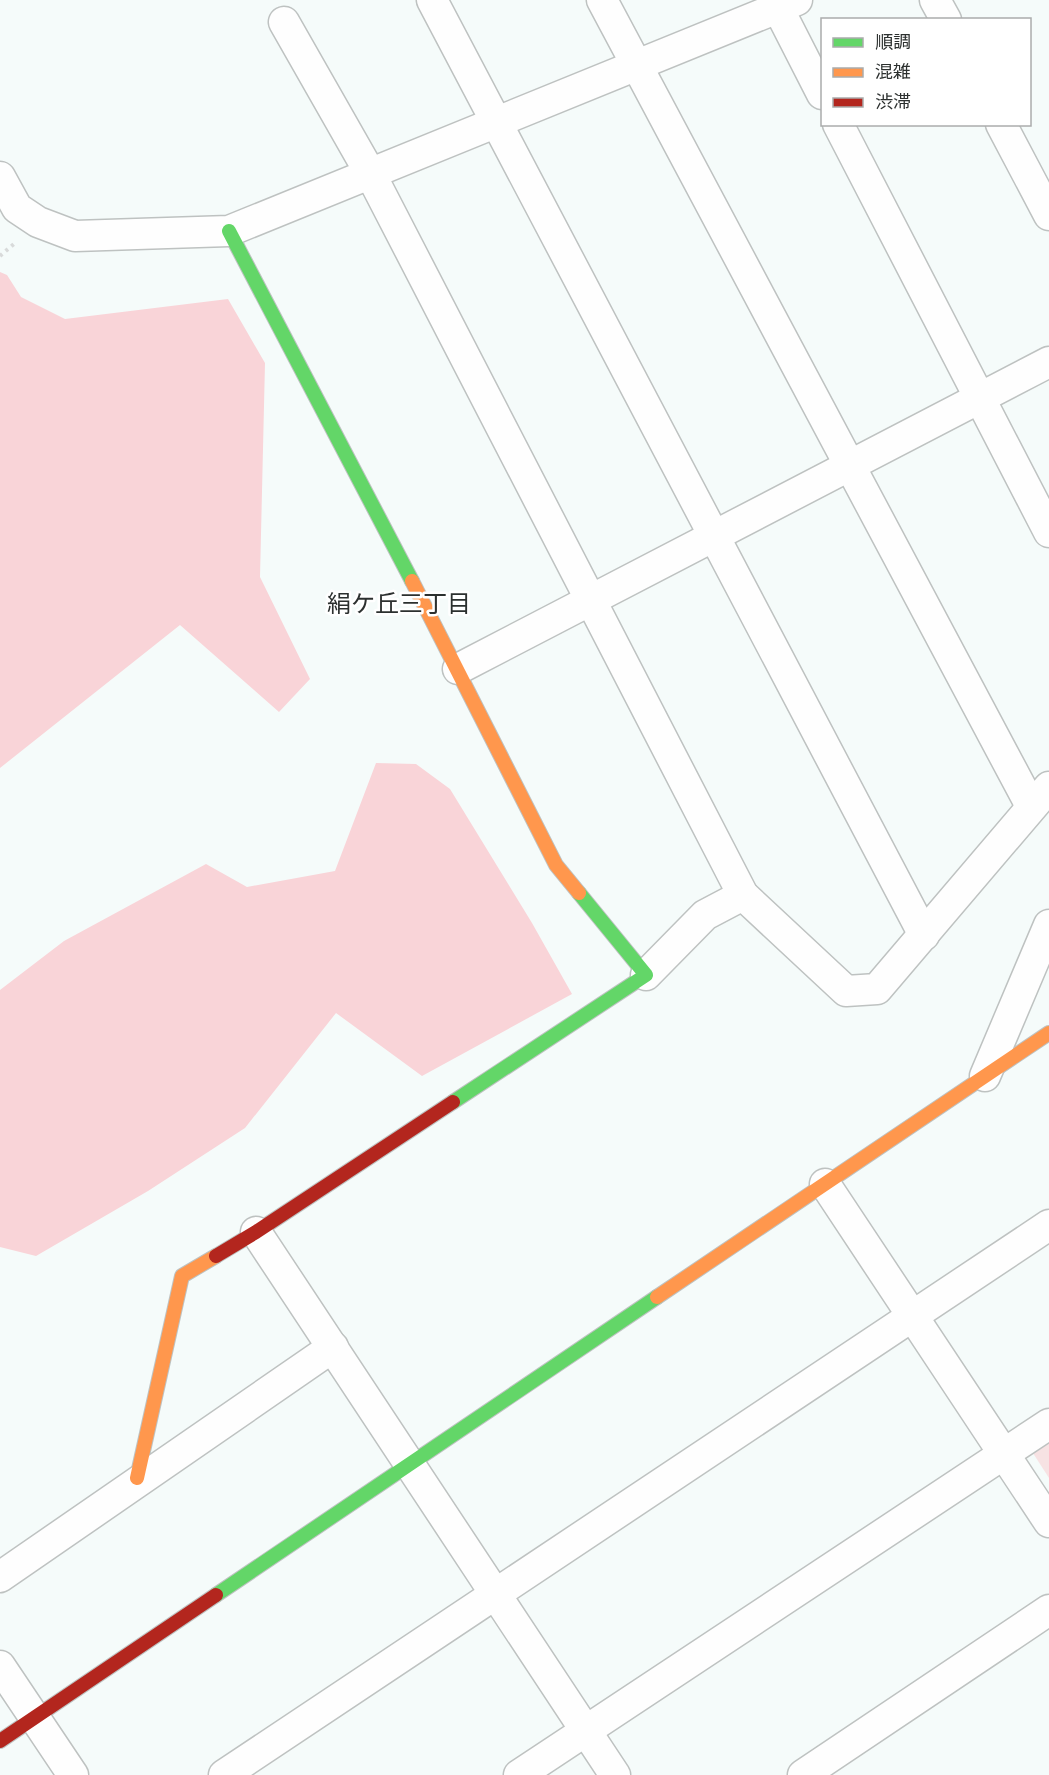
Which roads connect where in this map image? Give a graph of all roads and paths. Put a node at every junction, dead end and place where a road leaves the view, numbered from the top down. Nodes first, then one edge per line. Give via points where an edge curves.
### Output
1 (432, 0) edge
2 (602, 0) edge
3 (935, 0) edge
4 (783, 3) edge
5 (945, 18) edge
6 (284, 22) dead end
7 (637, 65) junction
8 (821, 92) edge
9 (496, 122) junction
10 (839, 126) edge
11 (1002, 126) edge
12 (370, 173) junction
13 (0, 177) edge
14 (1049, 214) edge
15 (229, 231) junction
16 (1049, 362) edge
17 (980, 398) junction
18 (850, 466) junction
19 (1049, 532) edge
20 (714, 536) junction
21 (589, 600) junction
22 (458, 669) junction
23 (1040, 796) edge
24 (742, 895) junction
25 (1049, 926) edge
26 (924, 935) junction
27 (646, 975) junction
28 (1049, 1033) edge
29 (985, 1076) junction
30 (825, 1184) junction
31 (1049, 1225) edge
32 (256, 1232) junction
33 (912, 1316) junction
34 (333, 1347) junction
35 (1049, 1424) edge
36 (1004, 1454) junction
37 (410, 1464) junction
38 (137, 1478) junction
39 (1049, 1522) edge
40 (0, 1570) edge
41 (0, 1577) edge
42 (496, 1594) junction
43 (1049, 1610) edge
44 (0, 1666) edge
45 (34, 1718) junction
46 (586, 1731) junction
47 (0, 1741) edge
48 (73, 1775) edge
49 (224, 1775) edge
50 (519, 1775) edge
51 (615, 1775) edge
52 (803, 1775) edge

1 - 9 street
2 - 7 street
3 - 5 street
4 - 7 street
4 - 8 street
6 - 12 street
7 - 9 street
7 - 18 street
9 - 12 street
9 - 20 street
10 - 17 street
11 - 14 street
12 - 15 street
12 - 21 street
13 - 15 street via 17,208 38,222 75,236
15 - 22 street
16 - 17 street
17 - 18 street
17 - 19 street
18 - 20 street
18 - 23 street
20 - 21 street
20 - 26 street
21 - 22 street
21 - 24 street
22 - 27 street via 556,865
23 - 26 street
24 - 26 street via 846,991 877,989
24 - 27 street via 705,915
25 - 29 street
27 - 32 street
28 - 29 street
29 - 30 street
30 - 33 street
30 - 37 street
31 - 33 street
32 - 34 street
32 - 38 street via 182,1276
33 - 36 street
33 - 42 street
34 - 37 street
34 - 38 street
34 - 41 street
35 - 36 street
36 - 39 street
36 - 46 street
37 - 42 street
37 - 45 street
38 - 40 street
42 - 46 street
42 - 49 street
43 - 52 street
44 - 45 street
45 - 47 street
45 - 48 street
46 - 50 street
46 - 51 street

